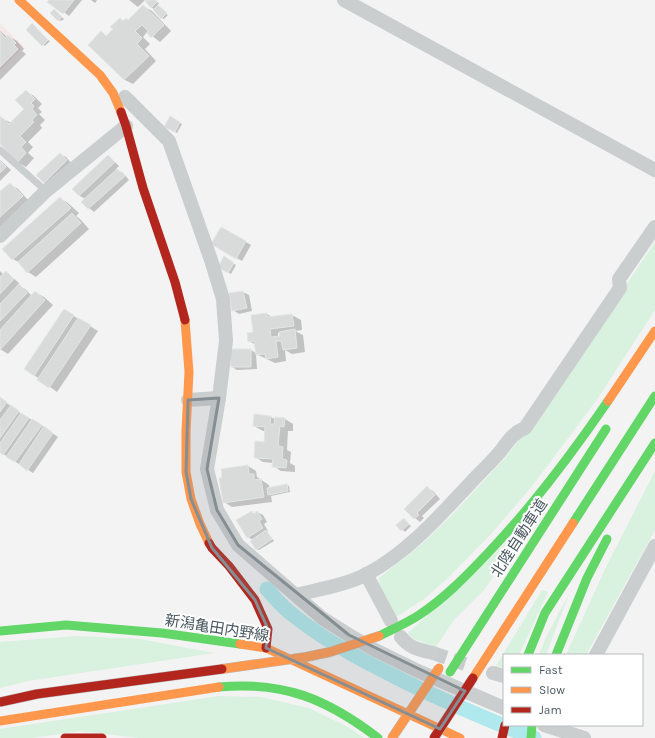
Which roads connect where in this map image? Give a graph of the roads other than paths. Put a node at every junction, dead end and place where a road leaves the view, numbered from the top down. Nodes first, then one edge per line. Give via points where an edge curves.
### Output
1 (19, 0) edge
2 (344, 0) edge
3 (125, 97) dead end
4 (126, 126) junction
5 (0, 150) edge
6 (655, 170) edge
7 (46, 191) junction
8 (655, 227) edge
9 (0, 236) edge
10 (655, 331) edge
11 (655, 396) edge
12 (219, 398) junction
13 (188, 400) junction
14 (612, 420) dead end
15 (655, 443) edge
16 (655, 447) edge
17 (619, 516) dead end
18 (612, 530) dead end
19 (655, 546) edge
20 (366, 574) junction
21 (500, 592) junction
22 (296, 595) junction
23 (391, 621) dead end
24 (0, 631) edge
25 (401, 637) dead end
26 (266, 648) junction
27 (453, 651) dead end
28 (433, 653) tunnel mouth
29 (528, 654) edge
30 (556, 654) edge
31 (597, 654) edge
32 (441, 666) dead end
33 (437, 692) dead end
34 (0, 702) edge
35 (503, 708) edge
36 (424, 712) dead end
37 (0, 720) edge
38 (416, 725) dead end
39 (505, 726) edge
40 (532, 726) edge
41 (553, 730) edge
42 (66, 738) edge
43 (102, 738) edge
44 (378, 738) edge
45 (392, 738) edge
46 (434, 738) edge
47 (460, 738) edge
48 (502, 738) edge
49 (531, 738) edge
50 (584, 738) edge

1 - 4 main road via 100,75 118,103
2 - 6 street
3 - 12 street via 169,141 213,266 223,299 226,342
4 - 7 street
4 - 13 main road via 185,321 189,372
5 - 7 lane
7 - 9 street
8 - 20 street via 620,280 620,288 525,428 515,433 438,518 395,556
10 - 34 main road, bridge via 590,429 502,539 454,588 404,624 337,650 306,657 37,694
11 - 46 main road, bridge
12 - 13 street
12 - 22 street via 207,469 217,510 238,545
13 - 26 main road via 186,472 191,498 212,548 255,600 268,629
14 - 21 main road, 北陸自動車道
15 - 29 main road via 544,613
16 - 17 main road
18 - 30 main road via 587,578
19 - 31 street
20 - 22 street via 343,583
20 - 23 street
21 - 27 main road
21 - 33 main road, 北陸自動車道
22 - 35 street via 322,618 375,650
24 - 26 main road, 新潟亀田内野線 via 66,625 162,633
25 - 28 street via 412,648
26 - 47 main road, 新潟亀田内野線
32 - 45 main road, bridge
36 - 38 main road
37 - 44 main road via 209,688 265,686 313,698 337,710
39 - 48 main road
40 - 49 main road
41 - 50 street
42 - 43 main road

